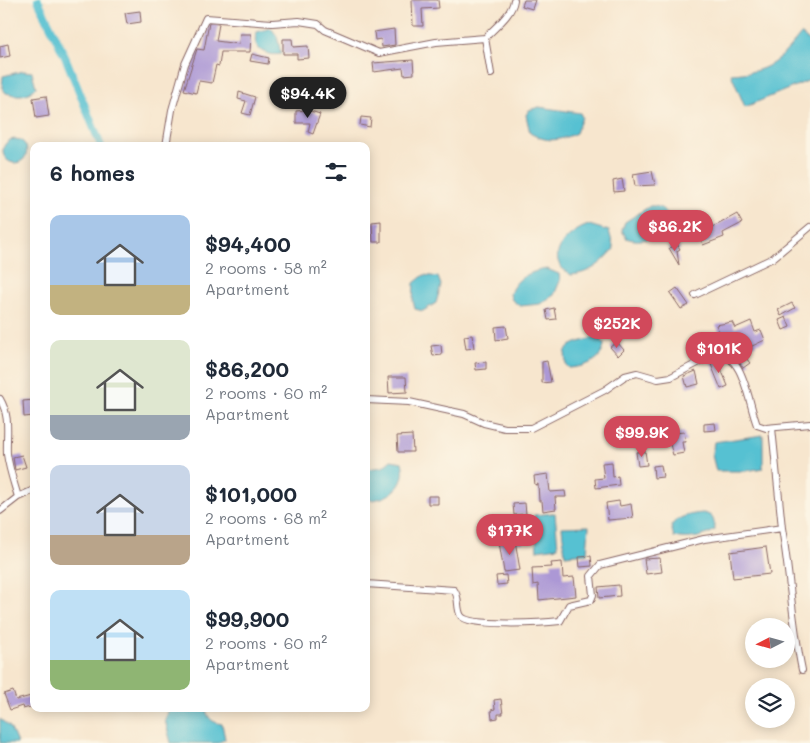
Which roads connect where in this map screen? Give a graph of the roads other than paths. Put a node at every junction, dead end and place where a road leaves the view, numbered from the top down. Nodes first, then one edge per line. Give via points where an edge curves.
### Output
1 (514, 0) edge
2 (485, 38) junction
3 (491, 74) dead end
4 (167, 142) edge
5 (810, 227) edge
6 (695, 295) dead end
7 (0, 399) edge
8 (370, 400) edge
9 (810, 424) edge
10 (772, 428) junction
11 (30, 492) edge
12 (18, 497) junction
13 (0, 511) edge
14 (782, 528) junction
15 (370, 584) edge
16 (802, 670) dead end

1 - 2 street via 501,23
2 - 3 street
2 - 4 street via 436,42 379,53 318,24 206,18 185,64
5 - 6 street via 773,258
7 - 12 street via 9,436 7,453
8 - 10 street via 409,402 464,414 505,428 531,428 625,376 637,373 658,379 671,377 722,353 730,356 740,370 757,425
9 - 10 street
10 - 14 street
11 - 12 street
12 - 13 street
14 - 15 street via 704,539 600,565 591,576 591,600 569,605 560,621 547,623 470,621 460,613 454,590
14 - 16 street via 794,633

